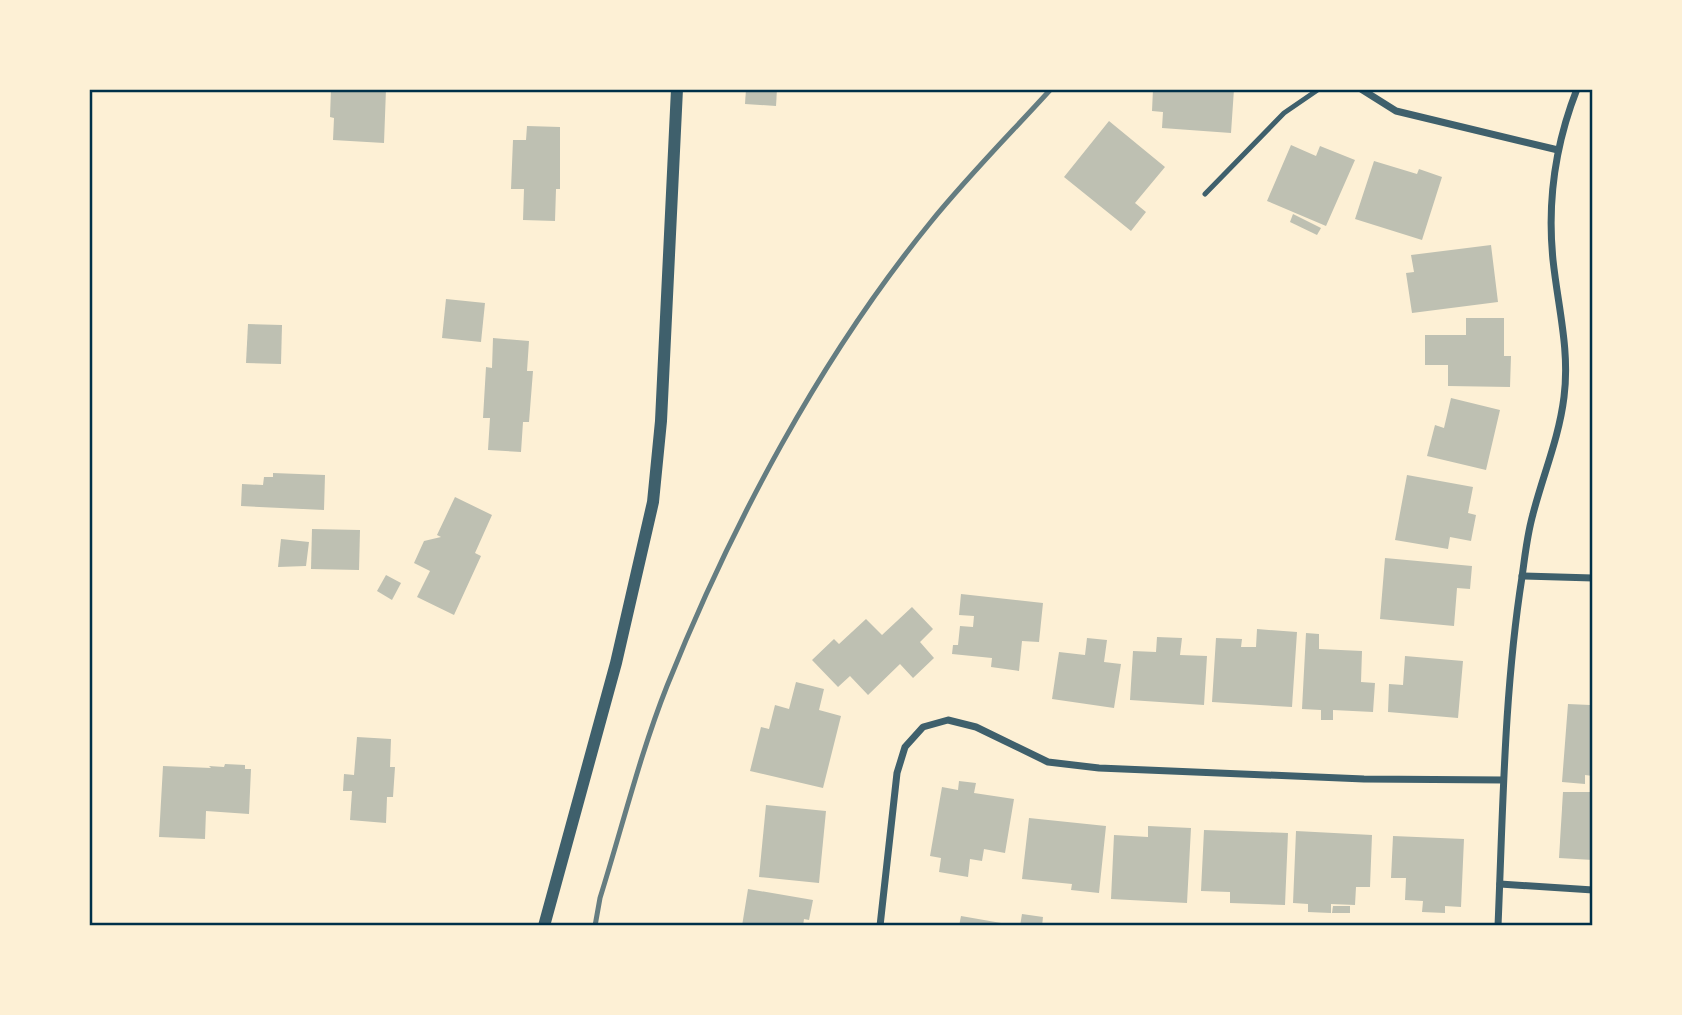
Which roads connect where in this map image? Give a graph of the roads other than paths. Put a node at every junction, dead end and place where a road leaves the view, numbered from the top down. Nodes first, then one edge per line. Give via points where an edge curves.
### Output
1 (677, 89) edge
2 (1319, 89) edge
3 (1361, 89) edge
4 (1577, 89) edge
5 (1558, 150) junction
6 (1205, 194) dead end
7 (1522, 576) junction
8 (1593, 578) edge
9 (1503, 780) junction
10 (1500, 884) junction
11 (1593, 890) edge
12 (544, 926) edge
13 (880, 926) edge
14 (1498, 926) edge

1 - 12 street via 653,502 616,663
2 - 6 lane via 1284,113
3 - 5 street via 1396,111
4 - 5 street
5 - 7 street via 1550,221 1567,358 1564,398 1532,517
7 - 8 street
7 - 9 street
9 - 10 street
9 - 13 street via 1099,768 1048,762 967,724 948,720 923,727 905,747 897,773
10 - 11 street
10 - 14 street

